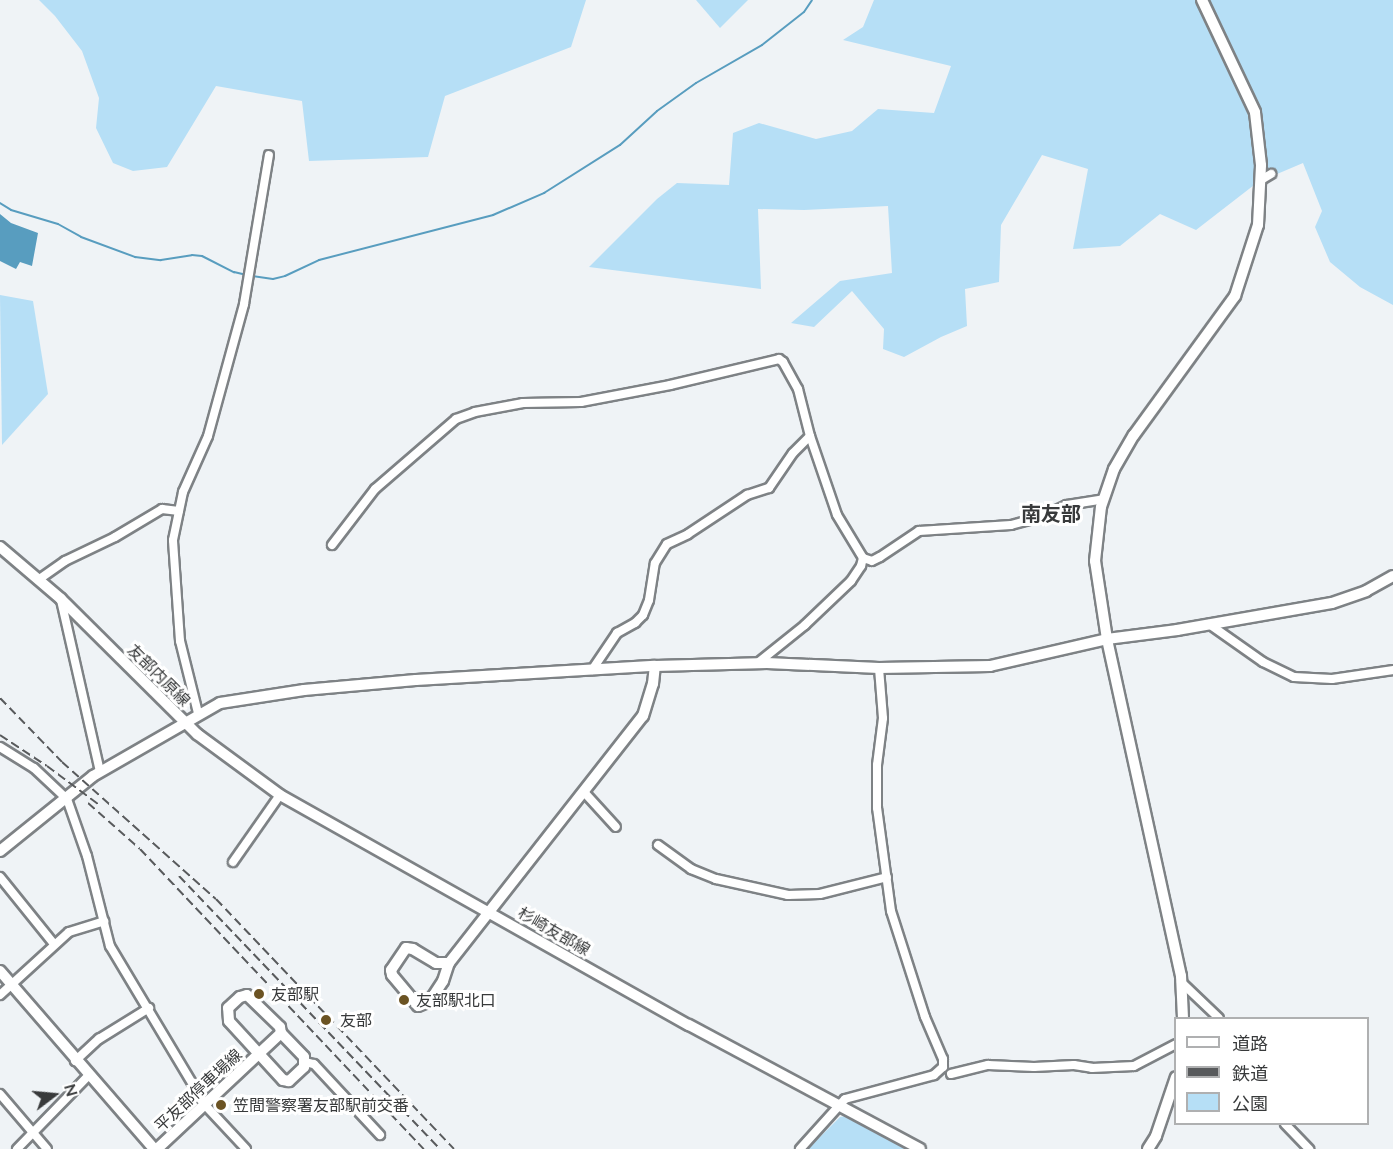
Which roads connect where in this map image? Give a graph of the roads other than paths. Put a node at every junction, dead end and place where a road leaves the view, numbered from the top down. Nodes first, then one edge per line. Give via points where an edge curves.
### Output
1 (1202, 0) edge
2 (269, 155) dead end
3 (810, 436) junction
4 (1104, 499) junction
5 (179, 511) junction
6 (332, 545) dead end
7 (0, 547) edge
8 (863, 558) junction
9 (1393, 576) edge
10 (38, 580) junction
11 (61, 599) junction
12 (1209, 624) junction
13 (1107, 639) junction
14 (758, 663) junction
15 (655, 666) junction
16 (879, 668) junction
17 (592, 670) junction
18 (1393, 670) edge
19 (198, 713) junction
20 (184, 721) junction
21 (2, 749) edge
22 (100, 771) junction
23 (584, 792) junction
24 (280, 795) junction
25 (67, 799) junction
26 (616, 827) dead end
27 (658, 845) dead end
28 (0, 851) edge
29 (233, 862) dead end
30 (0, 877) edge
31 (887, 877) junction
32 (489, 912) junction
33 (104, 921) junction
34 (54, 944) junction
35 (436, 963) junction
36 (449, 963) junction
37 (0, 971) edge
38 (444, 977) junction
39 (1181, 982) junction
40 (11, 985) junction
41 (0, 995) edge
42 (148, 1008) junction
43 (1184, 1017) edge
44 (1217, 1017) edge
45 (281, 1033) junction
46 (1174, 1045) edge
47 (259, 1054) junction
48 (75, 1061) junction
49 (305, 1062) junction
50 (951, 1074) dead end
51 (88, 1076) junction
52 (1174, 1083) edge
53 (0, 1094) edge
54 (205, 1105) junction
55 (840, 1105) junction
56 (1286, 1125) edge
57 (33, 1131) junction
58 (380, 1136) dead end
59 (17, 1149) edge
60 (47, 1149) edge
61 (156, 1149) edge
62 (246, 1149) edge
63 (800, 1149) edge
64 (920, 1149) edge
65 (1148, 1149) edge
66 (1309, 1149) edge

1 - 4 street via 1255,112 1266,177 1258,225 1235,296 1134,435 1114,469
2 - 5 street via 244,304 208,436 183,492
3 - 6 street via 798,389 779,359 581,402 523,403 475,412 456,419 375,489
3 - 8 street via 837,515
3 - 17 street via 769,488 747,495 667,544 655,563 643,615 617,633
4 - 8 street via 1067,505 1011,525 920,531 872,561
4 - 13 street via 1096,531 1095,561
5 - 10 street via 162,509 65,561
5 - 19 street via 173,540 180,641
7 - 10 street, 友部内原線
8 - 14 street via 851,581
9 - 12 street via 1332,603
10 - 11 street, 友部内原線
11 - 20 street, 友部内原線
11 - 22 street
12 - 13 street
12 - 18 street via 1263,662 1294,677 1332,679
13 - 16 street via 990,666
13 - 39 street
14 - 15 street
14 - 16 street
15 - 17 street
15 - 23 street via 643,716
16 - 31 street via 883,718 877,808
17 - 19 street via 304,690 220,703
19 - 20 street
20 - 22 street, 友部内原線
20 - 24 street, 杉崎友部線
21 - 25 street via 34,768
22 - 25 street, 友部内原線
23 - 26 street
23 - 32 street
24 - 29 street
24 - 32 street, 杉崎友部線
25 - 28 street, 友部内原線
25 - 33 street
27 - 31 street via 691,869 716,879 788,895 820,894
30 - 34 street
31 - 55 street via 894,922 943,1067 934,1075 852,1095
32 - 36 street
32 - 55 street, 杉崎友部線
33 - 34 street via 74,929
33 - 42 street via 110,946
34 - 40 street
35 - 36 street
35 - 38 street
35 - 38 street via 406,948 394,962 392,975 418,1006 430,1001
36 - 38 street
37 - 40 street
39 - 43 street
39 - 44 street
40 - 41 street
40 - 48 street
42 - 48 street via 99,1039
42 - 54 street
45 - 47 street, 平友部停車場線
45 - 47 street via 280,1027 250,996 240,997 228,1008 228,1018
45 - 49 street
46 - 50 street via 1134,1066 988,1065
47 - 49 street via 286,1081
47 - 54 street, 平友部停車場線
48 - 51 street
49 - 58 street via 314,1064
51 - 57 street
51 - 61 street
52 - 65 street
53 - 57 street
54 - 61 street, 平友部停車場線
54 - 62 street
55 - 63 street
55 - 64 street, 杉崎友部線
56 - 66 street
57 - 59 street
57 - 60 street

